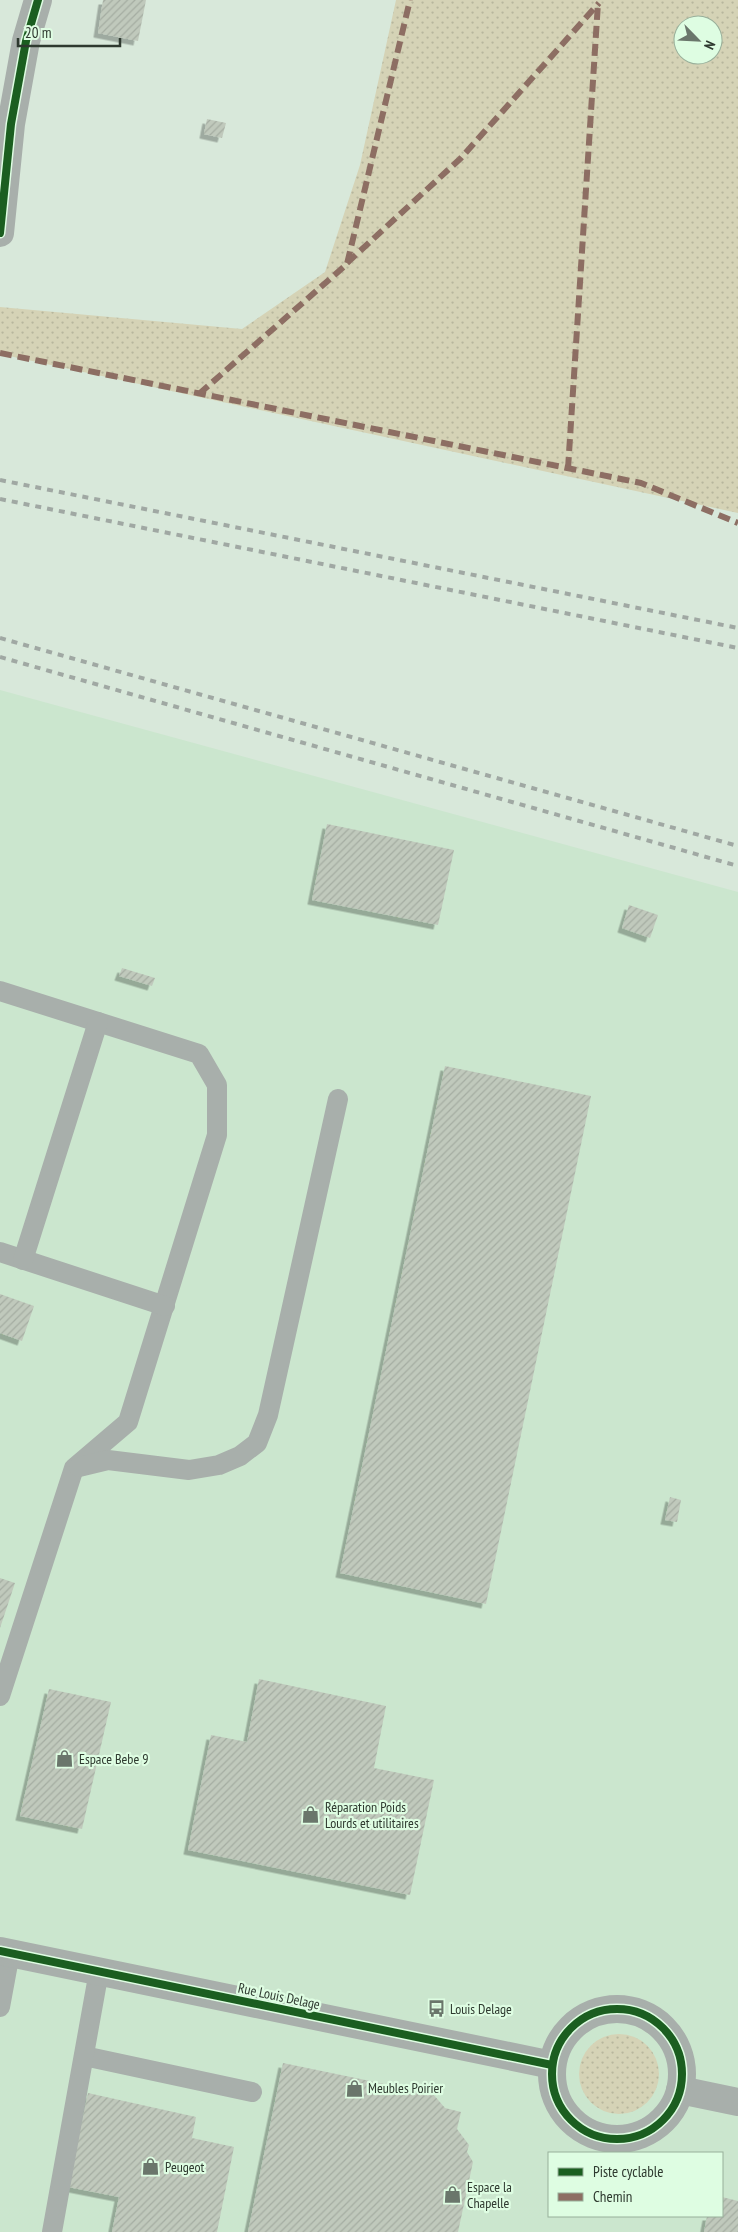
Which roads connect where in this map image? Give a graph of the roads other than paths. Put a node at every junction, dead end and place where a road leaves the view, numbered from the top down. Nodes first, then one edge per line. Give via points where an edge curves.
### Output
1 (38, 0) edge
2 (0, 233) edge
3 (0, 991) edge
4 (98, 1022) junction
5 (338, 1099) dead end
6 (0, 1252) edge
7 (23, 1260) junction
8 (165, 1306) junction
9 (74, 1468) junction
10 (0, 1696) edge
11 (5, 1952) edge
12 (99, 1971) junction
13 (0, 2007) edge
14 (84, 2056) junction
15 (552, 2065) junction
16 (680, 2090) junction
17 (252, 2092) dead end
18 (738, 2102) edge
19 (52, 2232) edge

1 - 2 street via 26,41 10,124
3 - 4 lane
4 - 7 lane
4 - 8 lane via 199,1054 217,1085 217,1135
5 - 9 lane via 268,1415 257,1443 240,1456 219,1465 189,1470 108,1460
6 - 7 lane
7 - 8 lane
8 - 9 lane via 128,1422
9 - 10 lane
11 - 12 street, Rue Louis Delage
11 - 13 lane
12 - 14 lane
12 - 15 street, Rue Louis Delage
14 - 17 lane
14 - 19 lane
15 - 16 street via 552,2082 564,2113 590,2134 609,2139 628,2139 646,2133 673,2108
15 - 16 street via 558,2046 569,2030 601,2010 620,2008 639,2012 670,2035 682,2071
16 - 18 street

